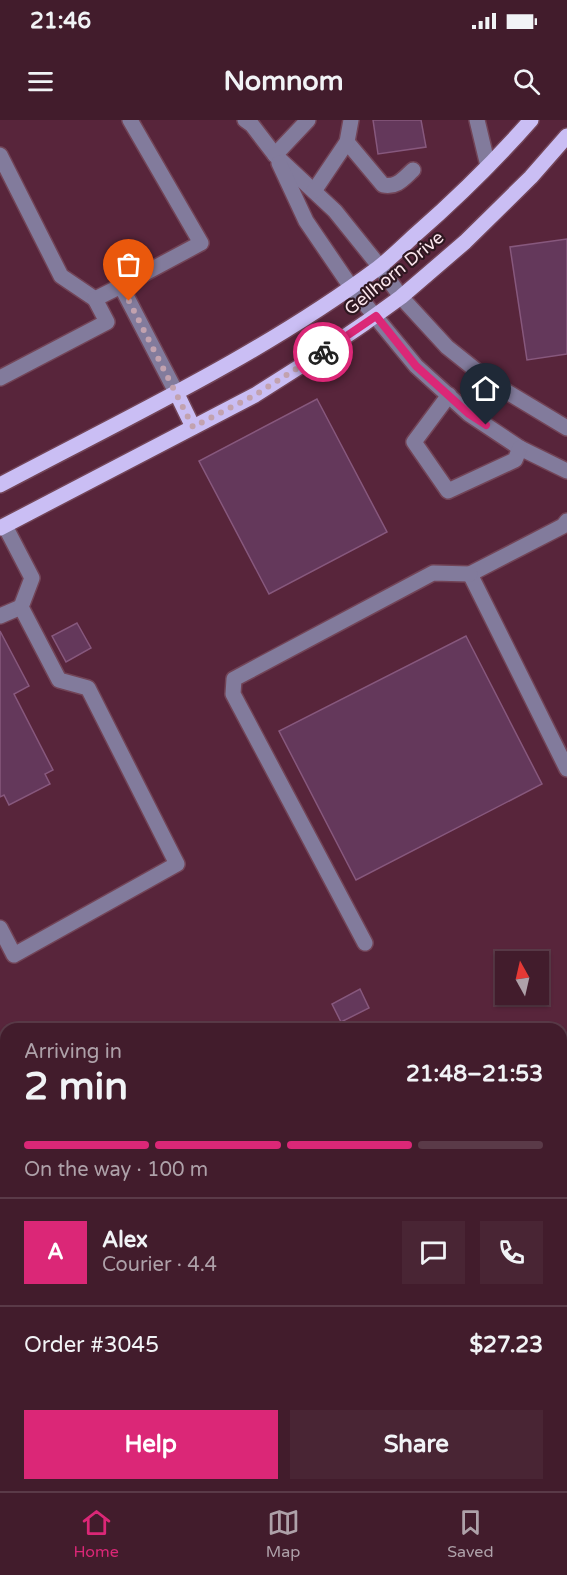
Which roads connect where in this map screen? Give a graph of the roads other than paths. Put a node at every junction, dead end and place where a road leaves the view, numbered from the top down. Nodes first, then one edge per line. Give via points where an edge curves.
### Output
1 (130, 120) edge
2 (245, 120) edge
3 (308, 120) edge
4 (351, 120) edge
5 (477, 120) edge
6 (531, 120) edge
7 (567, 136) edge
8 (347, 142) junction
9 (275, 155) junction
10 (0, 156) edge
11 (488, 166) junction
12 (413, 170) dead end
13 (314, 191) junction
14 (380, 267) junction
15 (121, 286) junction
16 (351, 287) junction
17 (401, 297) junction
18 (95, 298) junction
19 (376, 316) junction
20 (0, 378) edge
21 (176, 392) junction
22 (449, 395) junction
23 (193, 427) junction
24 (567, 428) edge
25 (520, 448) junction
26 (567, 471) edge
27 (0, 485) edge
28 (567, 521) edge
29 (2, 523) edge
30 (470, 574) junction
31 (21, 607) junction
32 (0, 616) edge
33 (567, 768) edge
34 (0, 927) edge
35 (365, 943) dead end

1 - 15 street via 201,243
2 - 9 street
3 - 9 street
4 - 8 street
5 - 11 street
6 - 11 main road, Gellhorn Drive
7 - 17 main road, Gellhorn Drive via 465,242
8 - 12 street via 383,185 396,185
8 - 13 street
9 - 13 street
9 - 16 street via 306,221
10 - 18 street via 61,276
11 - 14 main road, Gellhorn Drive
13 - 14 street
14 - 16 main road, Gellhorn Drive
14 - 17 street
15 - 18 street
15 - 21 street
16 - 19 street
16 - 21 main road, Gellhorn Drive via 292,327
17 - 19 main road, Gellhorn Drive
17 - 24 street via 447,347 492,383
18 - 20 street via 107,322
19 - 22 street via 416,366
19 - 23 main road, Gellhorn Drive via 255,395
21 - 23 main road
21 - 27 main road, Gellhorn Drive
22 - 25 street via 469,414
22 - 25 street via 414,442 448,491 515,460
23 - 29 main road, Gellhorn Drive
25 - 26 street
28 - 30 street
29 - 31 street via 32,578
30 - 33 street
30 - 35 street via 433,573 234,679 233,694
31 - 32 street
31 - 34 street via 59,680 88,688 177,864 14,955

